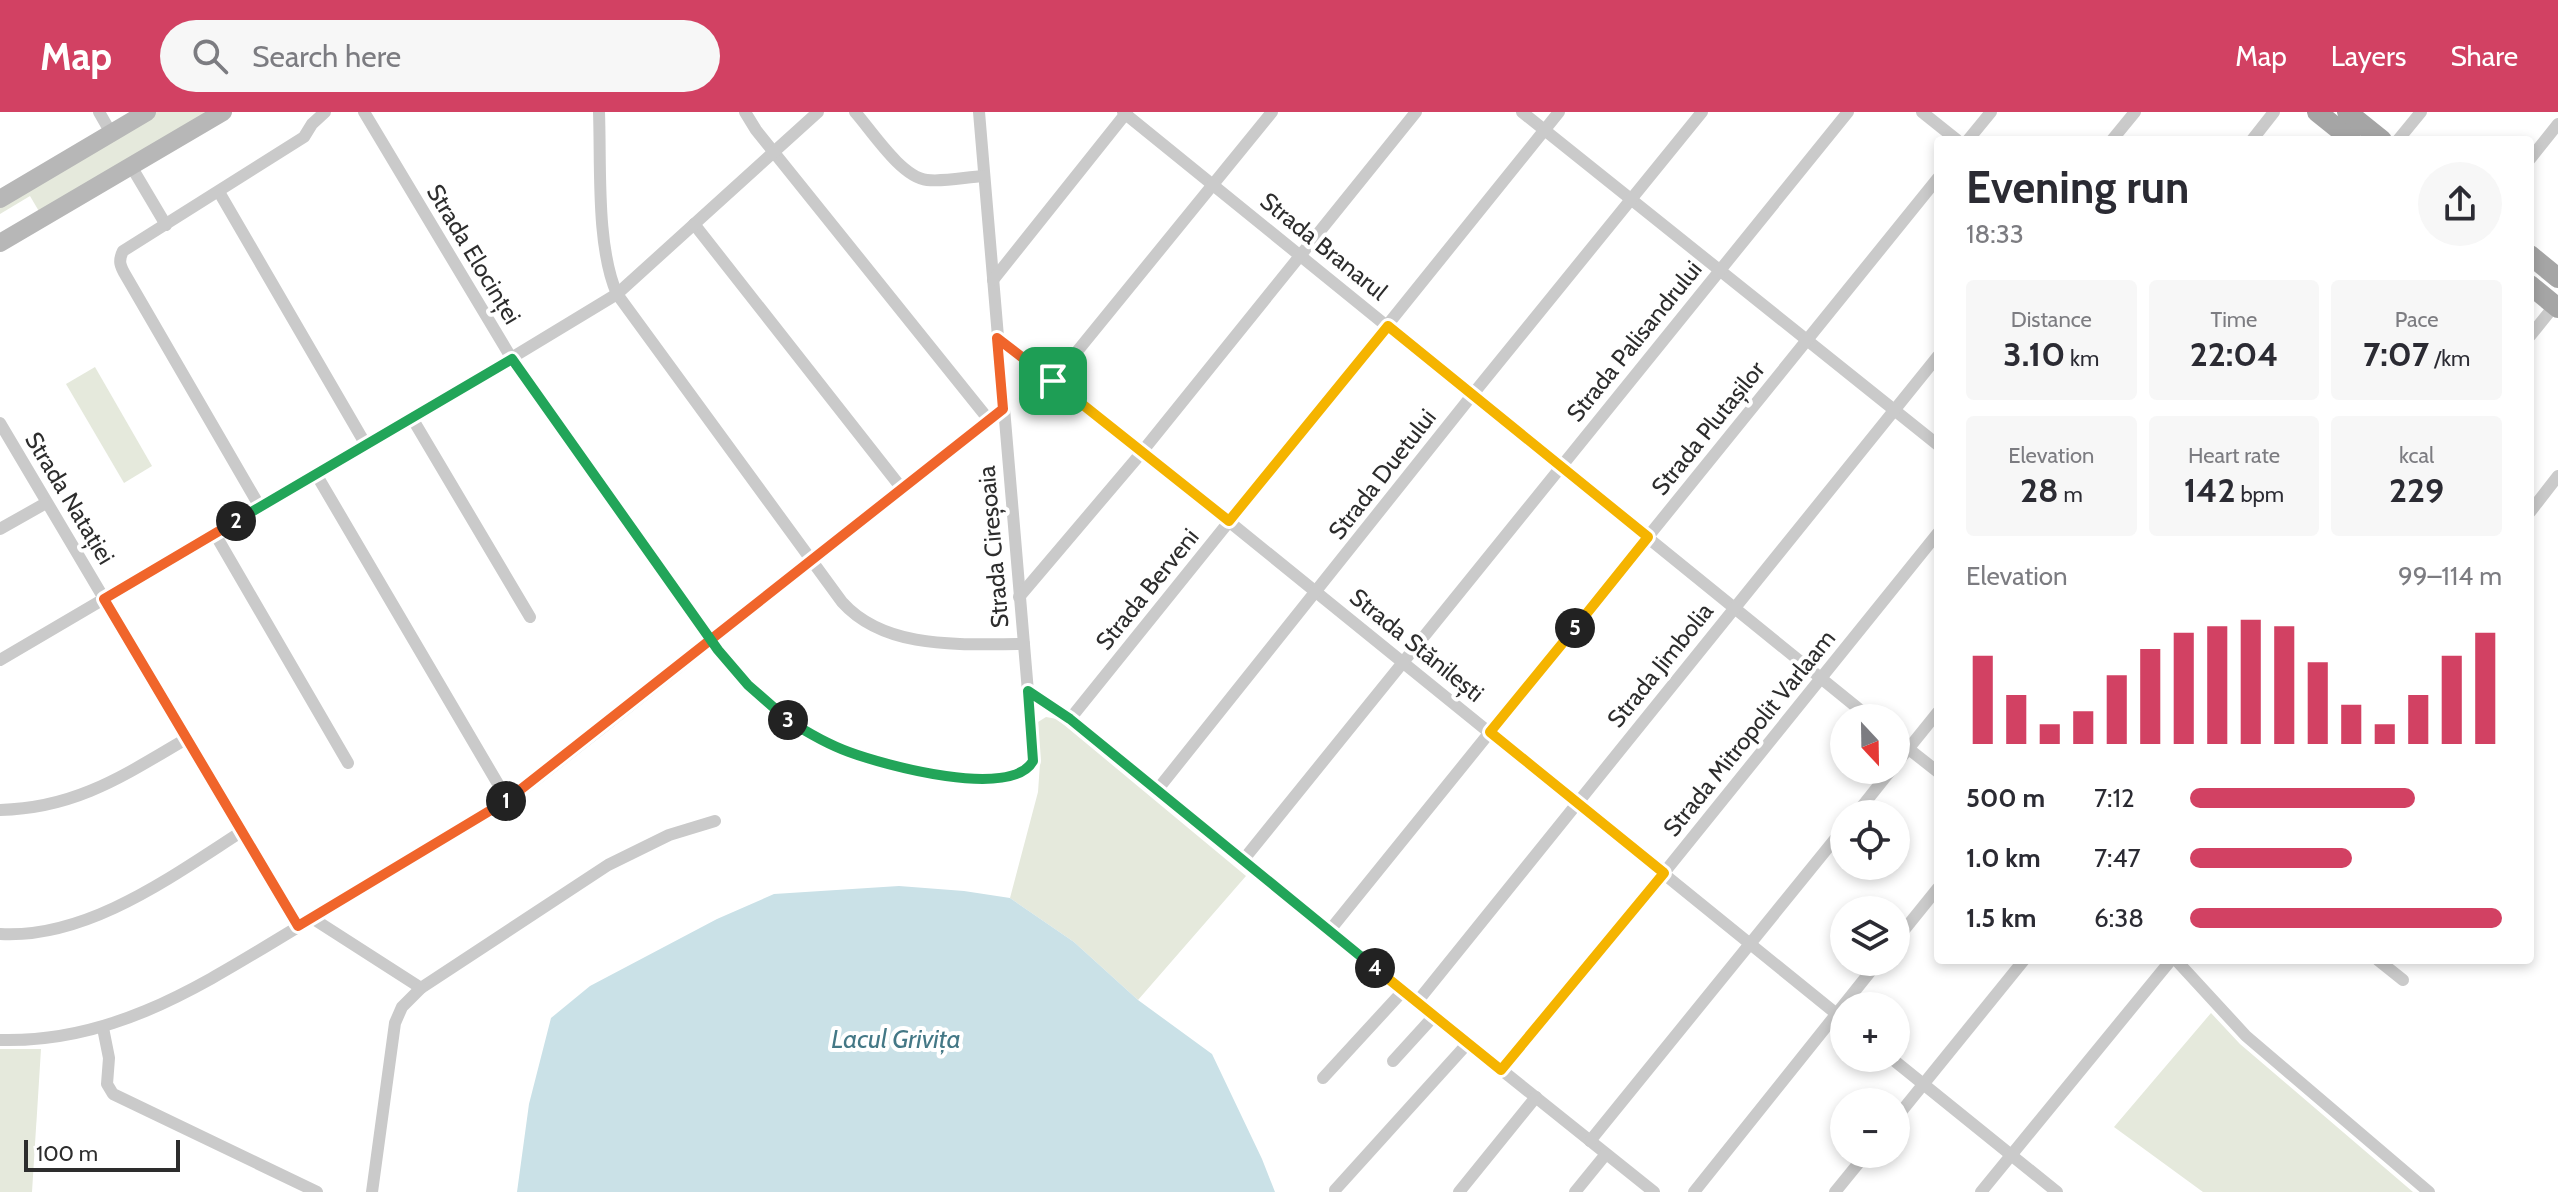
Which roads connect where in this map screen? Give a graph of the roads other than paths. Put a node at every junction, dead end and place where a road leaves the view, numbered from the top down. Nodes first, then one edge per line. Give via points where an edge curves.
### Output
1 (99, 112) edge
2 (147, 112) edge
3 (223, 112) edge
4 (325, 112) edge
5 (364, 112) edge
6 (599, 112) edge
7 (745, 112) edge
8 (818, 112) edge
9 (855, 112) edge
10 (979, 112) edge
11 (1272, 112) edge
12 (1416, 112) edge
13 (1522, 112) edge
14 (1559, 112) edge
15 (1702, 112) edge
16 (1848, 112) edge
17 (1922, 112) edge
18 (1991, 112) edge
19 (2135, 112) edge
20 (2274, 112) edge
21 (2317, 112) edge
22 (2347, 112) edge
23 (2421, 112) edge
24 (1125, 113) edge
25 (2558, 124) edge
26 (1545, 130) junction
27 (111, 133) junction
28 (1952, 136) edge
29 (1971, 136) edge
30 (2115, 136) edge
31 (2255, 136) edge
32 (2347, 136) edge
33 (2377, 136) edge
34 (2401, 136) edge
35 (774, 152) junction
36 (2534, 154) edge
37 (131, 166) junction
38 (984, 176) junction
39 (1934, 183) edge
40 (1213, 185) junction
41 (219, 192) junction
42 (2, 195) edge
43 (1631, 199) junction
44 (694, 224) junction
45 (166, 225) junction
46 (0, 243) edge
47 (1300, 256) junction
48 (2534, 258) edge
49 (1719, 270) junction
50 (2558, 278) edge
51 (993, 280) junction
52 (2534, 288) edge
53 (617, 294) junction
54 (2556, 307) edge
55 (1388, 326) junction
56 (2534, 332) edge
57 (997, 338) junction
58 (1807, 340) junction
59 (512, 359) junction
60 (1934, 361) edge
61 (1053, 381) junction
62 (1473, 394) junction
63 (1003, 409) junction
64 (1894, 411) junction
65 (412, 418) junction
66 (989, 420) junction
67 (0, 423) edge
68 (1934, 442) edge
69 (366, 445) junction
70 (1142, 451) junction
71 (1561, 466) junction
72 (316, 474) junction
73 (2558, 476) edge
74 (903, 490) junction
75 (46, 503) junction
76 (260, 507) junction
77 (2534, 507) edge
78 (1229, 521) junction
79 (0, 529) edge
80 (215, 534) junction
81 (1648, 537) junction
82 (1934, 538) edge
83 (811, 561) junction
84 (1317, 592) junction
85 (1019, 597) junction
86 (104, 599) junction
87 (1734, 608) junction
88 (530, 617) dead end
89 (711, 641) junction
90 (1024, 644) junction
91 (0, 660) edge
92 (1403, 662) junction
93 (1821, 678) junction
94 (1028, 691) junction
95 (1853, 704) edge
96 (1934, 717) edge
97 (1070, 719) junction
98 (1490, 732) junction
99 (186, 739) junction
100 (1910, 748) edge
101 (1910, 750) edge
102 (348, 763) dead end
103 (1934, 769) edge
104 (1880, 784) edge
105 (1158, 789) junction
106 (1867, 800) edge
107 (508, 801) junction
108 (1578, 802) junction
109 (0, 810) edge
110 (715, 821) dead end
111 (241, 832) junction
112 (1830, 845) edge
113 (1244, 859) junction
114 (1664, 873) junction
115 (1934, 893) edge
116 (312, 918) junction
117 (1910, 923) edge
118 (298, 926) junction
119 (1330, 930) junction
120 (0, 934) edge
121 (1751, 943) junction
122 (2021, 964) edge
123 (2171, 964) edge
124 (2178, 964) edge
125 (2383, 964) edge
126 (2403, 980) dead end
127 (421, 988) junction
128 (1403, 991) junction
129 (1417, 1002) junction
130 (1830, 1009) edge
131 (1434, 1016) junction
132 (103, 1028) junction
133 (1830, 1029) edge
134 (0, 1040) edge
135 (1468, 1043) junction
136 (1393, 1061) dead end
137 (1501, 1070) junction
138 (1908, 1072) edge
139 (1323, 1078) dead end
140 (1924, 1085) junction
141 (1533, 1101) junction
142 (1910, 1102) edge
143 (1590, 1141) junction
144 (1606, 1154) junction
145 (2011, 1156) junction
146 (1855, 1168) edge
147 (1335, 1190) dead end
148 (317, 1192) edge
149 (372, 1192) edge
150 (1459, 1192) edge
151 (1575, 1192) edge
152 (1654, 1192) edge
153 (1694, 1192) edge
154 (1835, 1192) edge
155 (1981, 1192) edge
156 (2057, 1192) edge
157 (2429, 1192) edge

1 - 27 street
2 - 27 street
3 - 37 street
4 - 41 street via 304,137
5 - 59 street, Strada Elocinței
6 - 53 street via 606,252
7 - 35 street
8 - 35 street
9 - 38 street via 912,175 928,180
10 - 38 street, Strada Cireșoaia
11 - 40 street
12 - 47 street
13 - 26 street
14 - 26 street, Strada Berveni
15 - 43 street, Strada Duetului
16 - 49 street, Strada Palisandrului
17 - 28 street
18 - 29 street
19 - 30 street
20 - 31 street
21 - 32 main road
22 - 33 main road
23 - 34 street
24 - 40 street, Strada Branarul
24 - 51 street
25 - 36 street
26 - 43 street
26 - 55 street, Strada Berveni
27 - 42 street
35 - 44 street
35 - 66 street
37 - 45 street
37 - 46 street
38 - 51 street, Strada Cireșoaia
39 - 58 street, Strada Plutașilor
40 - 47 street, Strada Branarul
40 - 61 street
41 - 45 street
41 - 69 street
43 - 49 street
43 - 62 street, Strada Duetului
44 - 53 street
44 - 74 street
45 - 76 street via 123,251 120,266
47 - 55 street, Strada Branarul
47 - 70 street
48 - 50 main road
49 - 58 street
49 - 71 street, Strada Palisandrului
51 - 57 street, Strada Cireșoaia
52 - 54 main road
53 - 59 street
53 - 83 street
54 - 56 street
55 - 62 street, Strada Branarul
55 - 78 street, Strada Berveni
57 - 61 street, Strada Stănilești
57 - 63 street, Strada Cireșoaia
58 - 64 street
58 - 81 street, Strada Plutașilor
59 - 65 street
59 - 89 street, Strada Elocinței
60 - 64 street, Strada Jimbolia
61 - 70 street, Strada Stănilești
62 - 71 street, Strada Branarul
62 - 84 street, Strada Duetului
63 - 66 street
63 - 85 street, Strada Cireșoaia
64 - 68 street
64 - 87 street, Strada Jimbolia
65 - 69 street
65 - 88 street
66 - 74 street
67 - 75 street, Strada Natației
69 - 72 street
70 - 78 street, Strada Stănilești
70 - 85 street
71 - 81 street, Strada Branarul
71 - 92 street, Strada Palisandrului
72 - 76 street
72 - 107 street
73 - 77 street
74 - 83 street
75 - 79 street
75 - 86 street, Strada Natației
76 - 80 street
78 - 84 street, Strada Stănilești
78 - 97 street, Strada Berveni
80 - 86 street
80 - 102 street
81 - 87 street, Strada Branarul
81 - 98 street, Strada Plutașilor
82 - 93 street, Strada Mitropolit Varlaam
83 - 89 street
83 - 90 street via 852,613 875,628 932,642
84 - 92 street, Strada Stănilești
84 - 105 street, Strada Duetului
85 - 90 street, Strada Cireșoaia
86 - 91 street
86 - 99 street, Strada Natației
87 - 93 street, Strada Branarul
87 - 108 street, Strada Jimbolia
89 - 94 street, Strada Elocinței via 766,702 815,737 886,764 936,773 983,779 1017,775 1029,768 1033,751
89 - 107 street
90 - 94 street, Strada Cireșoaia
92 - 98 street, Strada Stănilești
92 - 113 street, Strada Palisandrului
93 - 95 street, Strada Branarul
93 - 114 street, Strada Mitropolit Varlaam
94 - 97 street
96 - 100 street
97 - 105 street
98 - 108 street, Strada Stănilești
98 - 119 street, Strada Plutașilor
99 - 109 street via 69,800
99 - 111 street, Strada Natației
101 - 103 street
104 - 106 street
105 - 113 street
107 - 116 street
108 - 114 street, Strada Stănilești
108 - 129 street, Strada Jimbolia
110 - 127 street via 669,835 608,865
111 - 118 street, Strada Natației
111 - 120 street via 109,910 46,931
112 - 121 street
113 - 119 street
114 - 121 street, Strada Stănilești
114 - 137 street, Strada Mitropolit Varlaam
115 - 117 street
116 - 118 street
116 - 127 street
118 - 132 street via 175,999
119 - 128 street
121 - 130 street, Strada Stănilești
121 - 143 street
122 - 140 street
123 - 145 street
124 - 157 street via 2246,1036
125 - 126 street
127 - 149 street via 395,1023
128 - 129 street
128 - 139 street
129 - 131 street
131 - 135 street
131 - 136 street
132 - 134 street
132 - 148 street via 107,1084 113,1094
133 - 153 street
135 - 137 street
135 - 147 street
137 - 141 street
138 - 140 street
140 - 142 street
140 - 145 street
141 - 143 street
141 - 150 street
143 - 144 street
144 - 151 street
144 - 152 street
145 - 155 street
145 - 156 street
146 - 154 street

